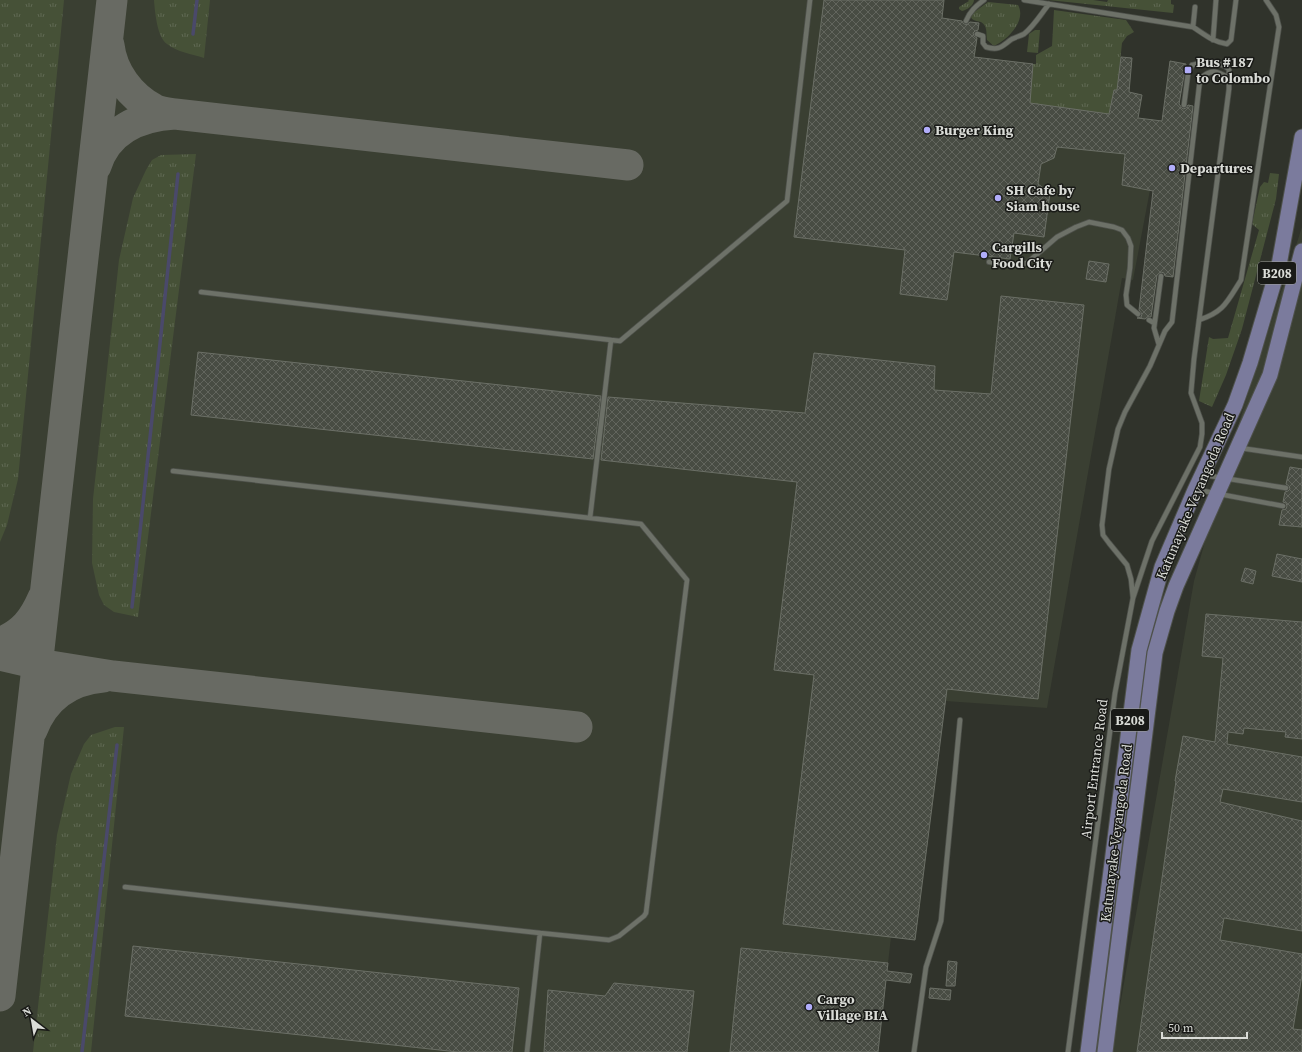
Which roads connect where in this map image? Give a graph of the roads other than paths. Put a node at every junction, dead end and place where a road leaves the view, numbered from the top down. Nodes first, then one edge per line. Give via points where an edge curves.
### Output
1 (810, 0) edge
2 (984, 0) edge
3 (1024, 0) edge
4 (1216, 0) edge
5 (1236, 0) edge
6 (1266, 0) edge
7 (1049, 4) junction
8 (1195, 7) dead end
9 (966, 21) dead end
10 (1193, 27) junction
11 (977, 34) dead end
12 (1213, 40) junction
13 (1229, 78) junction
14 (1184, 105) dead end
15 (1302, 136) edge
16 (1302, 251) edge
17 (989, 262) dead end
18 (1161, 276) dead end
19 (201, 292) dead end
20 (1138, 314) dead end
21 (1149, 320) dead end
22 (1199, 320) junction
23 (1154, 323) junction
24 (611, 340) junction
25 (1159, 345) junction
26 (1238, 448) junction
27 (1302, 457) edge
28 (174, 471) dead end
29 (1202, 475) junction
30 (1224, 478) junction
31 (1286, 488) dead end
32 (1195, 490) junction
33 (1218, 494) junction
34 (1283, 506) dead end
35 (590, 518) junction
36 (1133, 598) junction
37 (960, 720) dead end
38 (125, 887) dead end
39 (540, 933) junction
40 (527, 1052) edge
41 (914, 1052) edge
42 (1068, 1052) edge
43 (1088, 1052) edge
44 (1105, 1052) edge

1 - 24 lane via 787,201 620,341
2 - 9 lane via 974,7
3 - 7 lane
4 - 12 lane
5 - 12 lane via 1232,40 1227,44
6 - 22 lane via 1276,15 1279,27 1241,280 1222,308 1212,316
7 - 10 lane
7 - 11 lane via 1023,34 1005,46 986,47 983,44 983,36
8 - 10 lane
10 - 12 lane
13 - 14 lane via 1229,69 1220,62 1208,61 1192,65 1188,74
13 - 22 lane
13 - 25 lane, Airport Entrance Road via 1218,72 1206,72 1200,79 1172,322
15 - 29 main road, Katunayake-Veyangoda Road / B208 via 1275,280 1235,405
16 - 26 main road, Katunayake-Veyangoda Road / B208 via 1270,375
17 - 20 lane via 1027,263 1057,237 1089,222 1122,230 1131,246 1127,305
18 - 23 lane
19 - 24 lane
21 - 23 lane
22 - 36 lane via 1191,393 1202,423 1200,447 1152,541
23 - 25 lane
24 - 35 lane
25 - 36 lane, Airport Entrance Road via 1118,429 1109,469 1102,525 1103,535 1127,565
26 - 27 lane
26 - 30 main road, Katunayake-Veyangoda Road / B208
28 - 35 lane
29 - 30 lane
29 - 32 main road, Katunayake-Veyangoda Road / B208
30 - 31 lane
30 - 33 main road, Katunayake-Veyangoda Road / B208
32 - 33 lane
32 - 43 main road, Katunayake-Veyangoda Road / B208 via 1162,567 1139,650
33 - 34 lane
33 - 44 main road, Katunayake-Veyangoda Road / B208 via 1176,586 1155,654
35 - 39 lane via 641,524 687,580 646,912 619,936 609,940
36 - 42 lane, Airport Entrance Road via 1114,693
37 - 41 lane via 941,921 926,967
38 - 39 lane
39 - 40 lane

